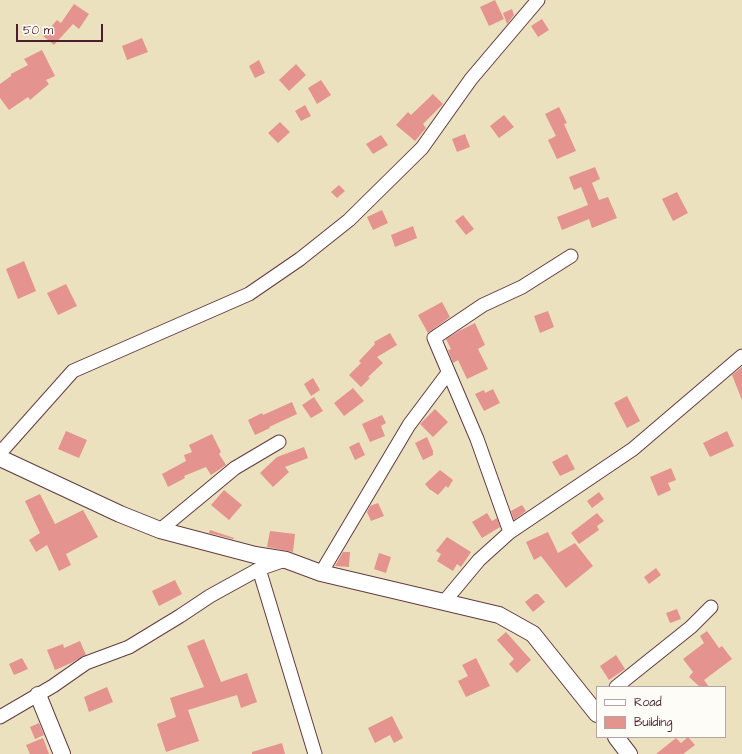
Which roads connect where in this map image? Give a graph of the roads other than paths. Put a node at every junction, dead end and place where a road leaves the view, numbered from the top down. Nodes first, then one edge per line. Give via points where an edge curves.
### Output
1 (538, 0) edge
2 (571, 256) dead end
3 (742, 356) edge
4 (448, 373) junction
5 (279, 442) dead end
6 (0, 453) edge
7 (0, 458) edge
8 (160, 530) junction
9 (510, 532) junction
10 (286, 560) junction
11 (259, 569) junction
12 (321, 572) junction
13 (444, 602) junction
14 (711, 607) dead end
15 (617, 686) edge
16 (38, 695) junction
17 (595, 708) edge
18 (0, 717) edge
19 (617, 738) edge
20 (62, 754) edge
21 (315, 754) edge
22 (629, 754) edge

1 - 6 street via 471,79 422,148 349,220 300,259 249,294 73,371
2 - 4 street via 522,287 483,305 434,338
3 - 9 street via 633,449
4 - 9 street via 477,439
4 - 12 street via 409,425
5 - 8 street via 235,468
7 - 8 street
8 - 10 street via 255,555
9 - 13 street via 479,560
10 - 11 street
10 - 12 street
11 - 16 street via 210,596 129,647 86,663
11 - 21 street
12 - 13 street
13 - 17 street via 499,615 533,634
14 - 15 street via 691,627
16 - 18 street
16 - 20 street
19 - 22 street

